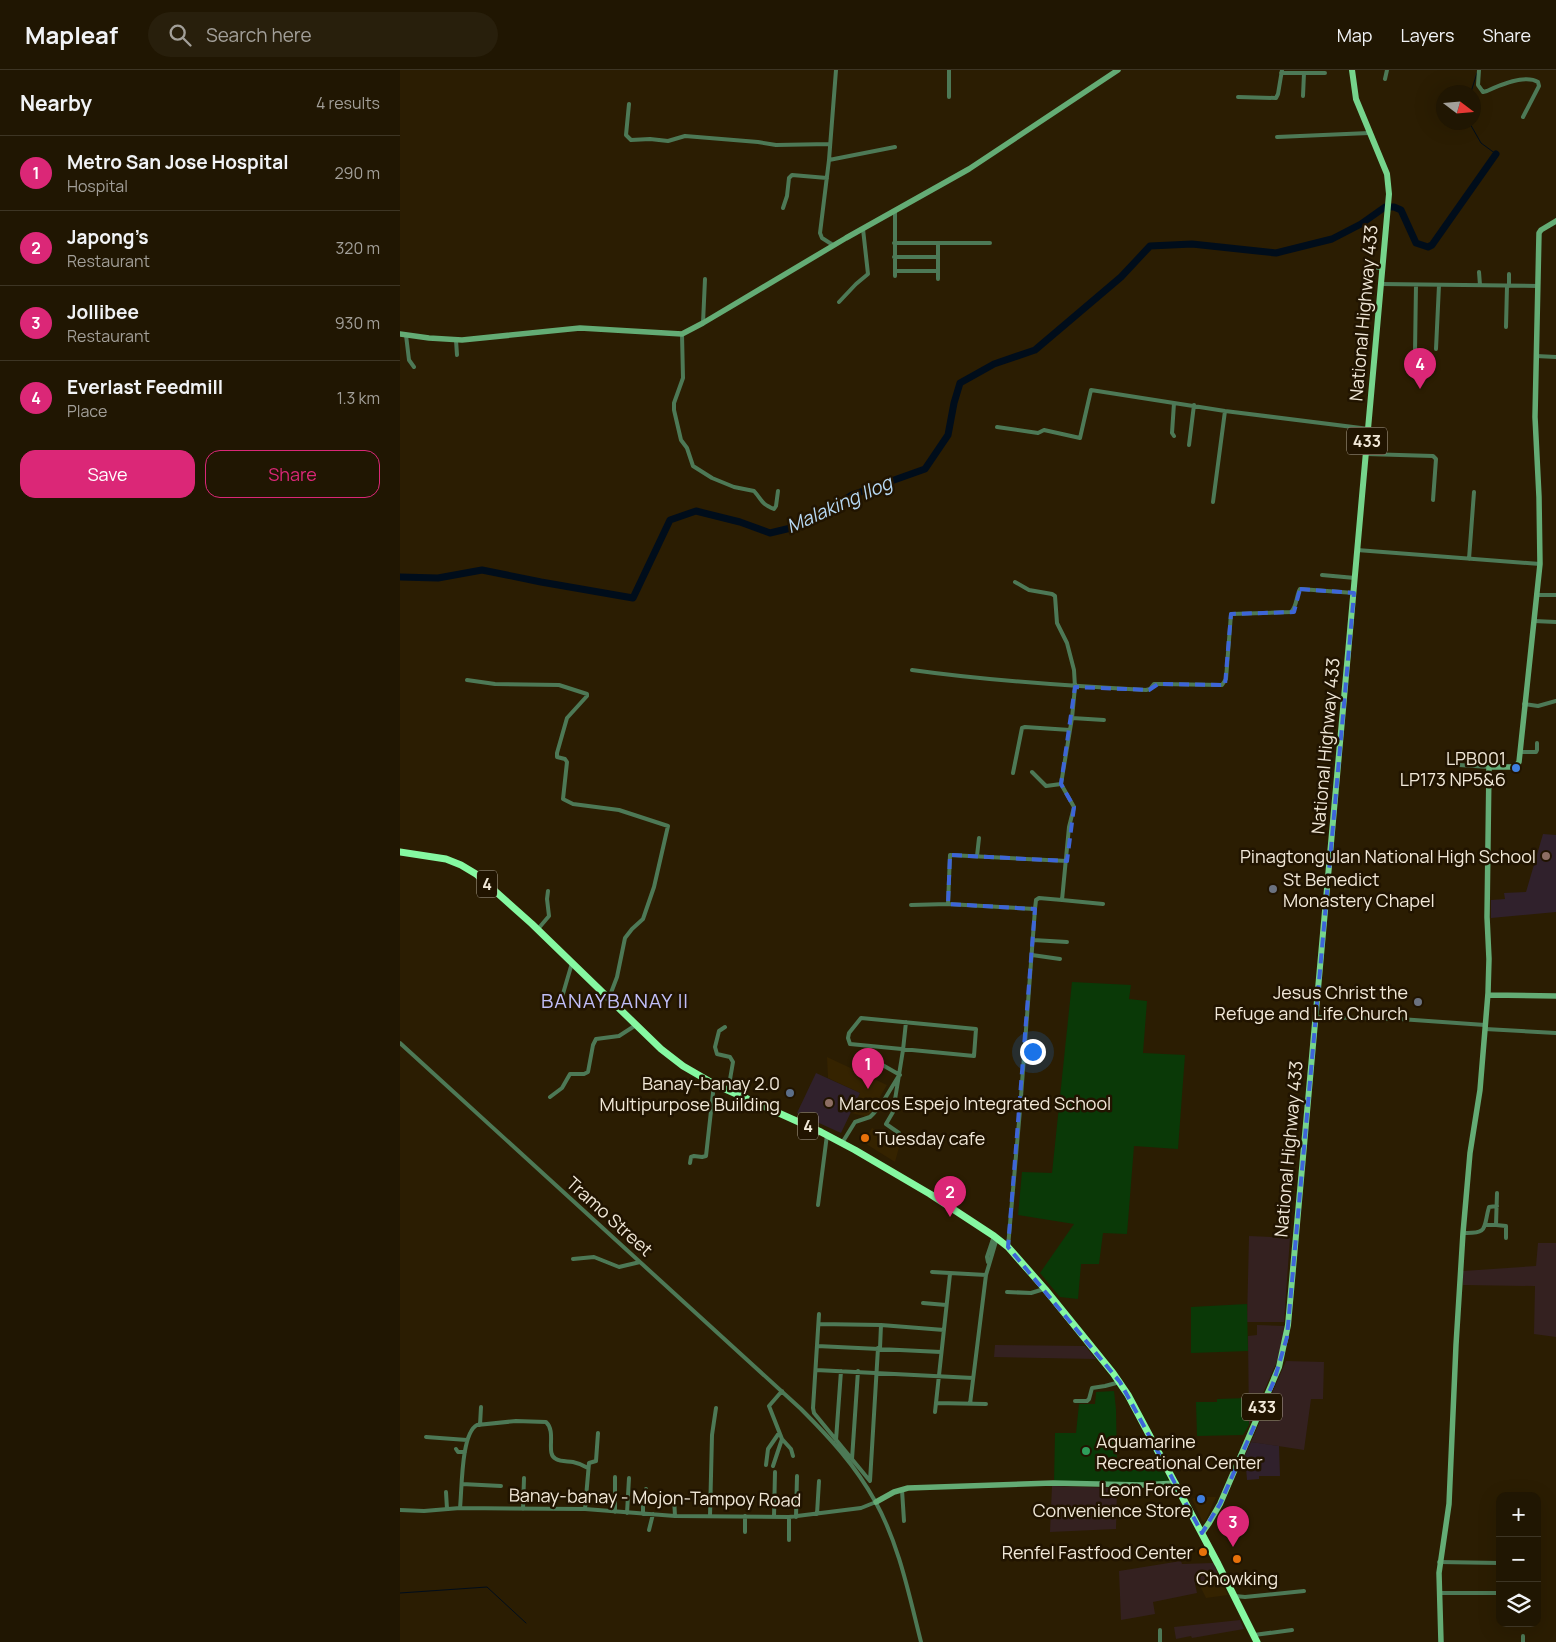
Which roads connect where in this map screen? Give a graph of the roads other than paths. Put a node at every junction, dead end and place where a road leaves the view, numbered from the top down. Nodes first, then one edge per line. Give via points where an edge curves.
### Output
1 (836, 70) edge
2 (949, 70) edge
3 (1118, 70) edge
4 (1352, 70) edge
5 (1387, 70) edge
6 (1479, 70) edge
7 (1282, 71) edge
8 (1304, 73) junction
9 (1325, 73) dead end
10 (1386, 79) dead end
11 (1303, 96) dead end
12 (949, 97) dead end
13 (1238, 97) dead end
14 (629, 104) dead end
15 (1523, 116) dead end
16 (1369, 133) junction
17 (1277, 137) dead end
18 (830, 144) junction
19 (896, 147) dead end
20 (829, 160) junction
21 (827, 178) junction
22 (783, 208) dead end
23 (895, 211) junction
24 (1556, 221) edge
25 (863, 229) junction
26 (894, 243) junction
27 (990, 243) dead end
28 (938, 244) junction
29 (833, 245) junction
30 (894, 257) junction
31 (938, 258) junction
32 (1382, 268) junction
33 (938, 271) junction
34 (1479, 272) dead end
35 (1509, 274) dead end
36 (705, 279) dead end
37 (938, 279) dead end
38 (1364, 283) dead end
39 (1381, 284) junction
40 (1416, 285) junction
41 (1439, 285) junction
42 (1480, 285) junction
43 (1508, 286) junction
44 (1538, 286) junction
45 (839, 302) dead end
46 (703, 323) junction
47 (1506, 326) dead end
48 (403, 334) edge
49 (682, 334) junction
50 (456, 340) junction
51 (1436, 349) dead end
52 (1414, 352) dead end
53 (457, 355) dead end
54 (1536, 356) junction
55 (1556, 357) edge
56 (414, 367) dead end
57 (1174, 403) junction
58 (1194, 405) junction
59 (1225, 411) junction
60 (997, 427) dead end
61 (1369, 429) junction
62 (1174, 436) dead end
63 (1189, 444) dead end
64 (1366, 454) junction
65 (778, 491) dead end
66 (1474, 492) dead end
67 (1434, 500) dead end
68 (1214, 502) dead end
69 (1357, 550) junction
70 (1469, 559) junction
71 (1540, 564) junction
72 (1322, 575) dead end
73 (1355, 578) junction
74 (1015, 582) dead end
75 (1354, 593) junction
76 (1536, 595) junction
77 (1556, 595) edge
78 (1534, 621) junction
79 (1556, 622) edge
80 (912, 670) dead end
81 (467, 680) dead end
82 (1075, 687) junction
83 (1556, 701) edge
84 (1524, 704) junction
85 (1072, 718) junction
86 (1104, 720) dead end
87 (1070, 730) junction
88 (1537, 743) dead end
89 (1520, 752) junction
90 (1459, 766) dead end
91 (1489, 767) junction
92 (1032, 772) dead end
93 (1013, 773) dead end
94 (1061, 784) junction
95 (979, 838) dead end
96 (400, 852) edge
97 (976, 856) junction
98 (1067, 861) junction
99 (548, 891) dead end
100 (1062, 900) junction
101 (948, 904) junction
102 (1103, 904) dead end
103 (911, 905) dead end
104 (1035, 909) junction
105 (538, 929) junction
106 (1033, 940) junction
107 (1067, 942) dead end
108 (1032, 956) junction
109 (1060, 959) dead end
110 (572, 963) junction
111 (1488, 995) junction
112 (1556, 996) edge
113 (609, 998) junction
114 (560, 1004) dead end
115 (1316, 1017) junction
116 (906, 1022) junction
117 (636, 1025) junction
118 (1485, 1027) junction
119 (725, 1028) dead end
120 (1556, 1033) edge
121 (400, 1043) edge
122 (903, 1050) junction
123 (855, 1062) dead end
124 (900, 1075) junction
125 (714, 1084) junction
126 (728, 1091) junction
127 (550, 1097) dead end
128 (899, 1133) dead end
129 (827, 1135) junction
130 (842, 1143) junction
131 (690, 1164) dead end
132 (1497, 1193) dead end
133 (818, 1205) dead end
134 (1497, 1206) junction
135 (1496, 1225) junction
136 (1485, 1226) junction
137 (1463, 1233) junction
138 (996, 1237) junction
139 (1506, 1238) dead end
140 (1008, 1247) junction
141 (573, 1259) dead end
142 (640, 1262) junction
143 (932, 1272) dead end
144 (950, 1274) junction
145 (986, 1275) junction
146 (1045, 1289) junction
147 (1007, 1292) dead end
148 (923, 1303) dead end
149 (946, 1305) junction
150 (818, 1314) dead end
151 (819, 1324) junction
152 (881, 1325) junction
153 (944, 1330) junction
154 (817, 1346) junction
155 (879, 1348) junction
156 (941, 1352) junction
157 (816, 1370) junction
158 (841, 1371) junction
159 (858, 1371) junction
160 (878, 1372) junction
161 (939, 1375) junction
162 (973, 1378) junction
163 (1120, 1382) junction
164 (782, 1391) junction
165 (1075, 1401) dead end
166 (936, 1403) junction
167 (970, 1404) junction
168 (986, 1404) dead end
169 (481, 1407) dead end
170 (716, 1408) dead end
171 (935, 1412) dead end
172 (480, 1425) junction
173 (598, 1433) dead end
174 (779, 1433) junction
175 (426, 1437) dead end
176 (782, 1439) junction
177 (467, 1440) junction
178 (836, 1440) junction
179 (456, 1449) dead end
180 (465, 1452) junction
181 (793, 1456) dead end
182 (852, 1459) junction
183 (766, 1465) dead end
184 (774, 1466) dead end
185 (588, 1468) junction
186 (775, 1472) dead end
187 (797, 1476) dead end
188 (615, 1477) dead end
189 (524, 1478) dead end
190 (629, 1478) dead end
191 (819, 1481) dead end
192 (1176, 1483) junction
193 (462, 1484) junction
194 (500, 1486) dead end
195 (646, 1488) dead end
196 (902, 1490) junction
197 (446, 1492) dead end
198 (674, 1498) dead end
199 (876, 1502) junction
200 (460, 1508) junction
201 (447, 1509) junction
202 (523, 1509) junction
203 (586, 1509) junction
204 (400, 1510) edge
205 (615, 1512) junction
206 (627, 1513) junction
207 (643, 1514) junction
208 (653, 1514) junction
209 (817, 1514) junction
210 (675, 1516) junction
211 (710, 1516) junction
212 (745, 1516) junction
213 (774, 1517) junction
214 (789, 1517) junction
215 (796, 1517) junction
216 (904, 1521) dead end
217 (648, 1530) dead end
218 (745, 1532) dead end
219 (1202, 1533) junction
220 (789, 1540) dead end
221 (1439, 1562) junction
222 (1496, 1563) edge
223 (1304, 1590) dead end
224 (1439, 1593) junction
225 (1496, 1593) edge
226 (1235, 1596) junction
227 (1160, 1630) dead end
228 (1292, 1630) dead end
229 (1523, 1636) dead end
230 (1255, 1639) edge
231 (921, 1642) edge
232 (1160, 1642) edge
233 (1441, 1642) edge
234 (1523, 1642) edge

1 - 18 street
2 - 12 street
3 - 23 street via 969,169
4 - 16 main road, National Highway 433 / 433 via 1356,98
5 - 10 street
6 - 15 street via 1478,85 1483,92 1511,81 1532,79 1538,82 1539,86
7 - 8 street
7 - 13 street via 1276,98
8 - 9 street
8 - 11 street
14 - 18 street via 626,135 631,140 668,141 685,136 776,145
16 - 17 street
16 - 32 main road, National Highway 433 / 433 via 1387,174 1389,194
18 - 20 street
19 - 20 street
20 - 21 street
21 - 22 street via 792,175
21 - 29 street via 820,233
23 - 25 street
23 - 26 street
24 - 44 street via 1539,233
25 - 29 street
25 - 45 street via 868,274
26 - 28 street
26 - 30 street
27 - 28 street
28 - 31 street
29 - 46 street
30 - 31 street
30 - 33 street via 895,274
31 - 33 street
32 - 38 street via 1367,268
32 - 39 main road, National Highway 433 / 433
33 - 37 street
34 - 42 street
35 - 43 street
36 - 46 street
39 - 40 street
39 - 61 main road, National Highway 433 / 433
40 - 41 street
40 - 52 street
41 - 42 street
41 - 51 street
42 - 43 street
43 - 44 street
43 - 47 street
44 - 54 street
46 - 49 street
48 - 50 street
48 - 56 street via 409,360
49 - 50 street via 580,328
49 - 65 street via 683,378 674,410 681,440 693,466 712,478 754,492 760,501 774,508
50 - 53 street
54 - 55 street
54 - 71 street
57 - 58 street
57 - 60 street via 1091,390 1080,438 1044,430 1038,433
57 - 62 street
58 - 59 street
58 - 63 street
59 - 61 street
59 - 68 street
61 - 64 main road, National Highway 433 / 433
64 - 67 street via 1433,456 1436,460
64 - 69 main road, National Highway 433 / 433
66 - 70 street
69 - 70 street
69 - 73 main road, National Highway 433 / 433
70 - 71 street
71 - 76 street
72 - 73 street
73 - 75 main road, National Highway 433 / 433
74 - 82 street via 1029,590 1055,596 1057,623 1067,643
75 - 82 street via 1300,589 1291,612 1231,614 1226,679 1222,685 1158,684 1146,690
75 - 115 main road, National Highway 433 / 433
76 - 77 street
76 - 78 street
78 - 79 street
78 - 84 street
80 - 82 street
81 - 113 street via 559,685 587,694 568,718 557,753 557,757 567,762 563,799 573,804 619,810 668,826 654,887 643,919 625,938 618,976
82 - 85 street
83 - 84 street via 1538,706
84 - 89 street
85 - 86 street
85 - 87 street
87 - 93 street via 1022,728
87 - 94 street
88 - 89 street via 1537,752
89 - 91 street via 1515,767
90 - 91 street
91 - 111 street
92 - 94 street via 1046,786
94 - 98 street via 1074,807
95 - 97 street
96 - 105 highway, 4 via 438,857 462,865
97 - 98 street
97 - 101 street via 950,855
98 - 100 street
99 - 105 street via 549,916
100 - 102 street
100 - 104 street via 1039,898
101 - 103 street
101 - 104 street
104 - 106 street
105 - 110 highway, 4
106 - 107 street
106 - 108 street
108 - 109 street
108 - 140 street
110 - 113 highway, 4
110 - 114 street
111 - 112 street
111 - 118 street
113 - 117 highway, 4
115 - 118 street via 1400,1019
115 - 219 main road, National Highway 433 / 433 via 1287,1337 1279,1367 1220,1504
116 - 122 street
116 - 122 street via 861,1018 848,1038 852,1044
116 - 122 street via 976,1029 975,1047 974,1056
117 - 125 highway, 4 via 683,1066
117 - 127 street via 619,1036 596,1038 588,1072 570,1074 562,1088
118 - 120 street
118 - 137 street
119 - 126 street via 719,1031 714,1047 717,1054 730,1057 733,1062
121 - 142 street, Tramo Street
122 - 124 street
123 - 124 street via 878,1063
124 - 128 street via 893,1112 886,1124
124 - 130 street via 878,1110 870,1117 855,1122
125 - 126 highway, 4
125 - 131 street via 706,1156 691,1157
126 - 129 highway, 4
129 - 130 highway, 4
129 - 133 street
130 - 138 highway, 4
132 - 134 street
134 - 135 street
134 - 136 street via 1489,1207
135 - 136 street
135 - 139 street via 1506,1226
136 - 137 street via 1477,1233
137 - 221 street via 1449,1504
138 - 140 highway, 4
138 - 145 street
140 - 146 highway, 4
141 - 142 street via 594,1257 619,1267
142 - 164 street, Tramo Street
143 - 144 street
144 - 145 street
144 - 149 street
145 - 162 street
146 - 147 street via 1031,1293
146 - 163 highway, 4
148 - 149 street
149 - 153 street
150 - 151 street
151 - 152 street
151 - 154 street
152 - 153 street
152 - 155 street
153 - 156 street
154 - 155 street
154 - 157 street
155 - 156 street
155 - 160 street
156 - 161 street
157 - 158 street
157 - 178 street via 813,1408
158 - 159 street
158 - 178 street
159 - 160 street
159 - 182 street
160 - 161 street
160 - 182 street via 870,1482
161 - 162 street
161 - 166 street
162 - 167 street
163 - 165 street via 1092,1388 1089,1399
163 - 192 highway, 4
164 - 174 street via 769,1406
164 - 199 street, Tramo Street via 834,1442
166 - 167 street
166 - 171 street
167 - 168 street
169 - 172 street
170 - 211 street
172 - 177 street via 472,1427
172 - 185 street via 546,1422 551,1428 554,1458
173 - 185 street via 596,1461 589,1462
174 - 176 street
174 - 183 street via 768,1449
175 - 177 street
176 - 181 street via 792,1449
176 - 184 street
177 - 180 street
178 - 182 street
179 - 180 street
180 - 193 street
185 - 203 street
186 - 213 street
187 - 215 street
188 - 205 street
189 - 202 street
190 - 206 street
191 - 209 street
192 - 196 street, Banay-banay - Mojon-Tampoy Road via 1041,1483
192 - 219 highway, 4
193 - 194 street
193 - 200 street
195 - 207 street
196 - 199 street, Banay-banay - Mojon-Tampoy Road
196 - 216 street
197 - 201 street
198 - 210 street
199 - 209 street, Banay-banay - Mojon-Tampoy Road via 861,1508
199 - 231 street, Tramo Street via 899,1558
200 - 201 street, Banay-banay - Mojon-Tampoy Road
200 - 202 street, Banay-banay - Mojon-Tampoy Road
201 - 204 street, Banay-banay - Mojon-Tampoy Road
202 - 203 street, Banay-banay - Mojon-Tampoy Road
203 - 205 street, Banay-banay - Mojon-Tampoy Road
205 - 206 street, Banay-banay - Mojon-Tampoy Road
206 - 207 street, Banay-banay - Mojon-Tampoy Road
207 - 208 street, Banay-banay - Mojon-Tampoy Road
208 - 210 street, Banay-banay - Mojon-Tampoy Road
208 - 217 street
209 - 215 street, Banay-banay - Mojon-Tampoy Road
210 - 211 street, Banay-banay - Mojon-Tampoy Road
211 - 212 street, Banay-banay - Mojon-Tampoy Road
212 - 213 street, Banay-banay - Mojon-Tampoy Road
212 - 218 street
213 - 214 street, Banay-banay - Mojon-Tampoy Road
214 - 215 street, Banay-banay - Mojon-Tampoy Road
214 - 220 street
219 - 226 highway, 4
221 - 222 street
221 - 224 street
223 - 226 street
224 - 225 street
224 - 233 street
226 - 230 highway, 4
227 - 232 street
228 - 230 street
229 - 234 street

